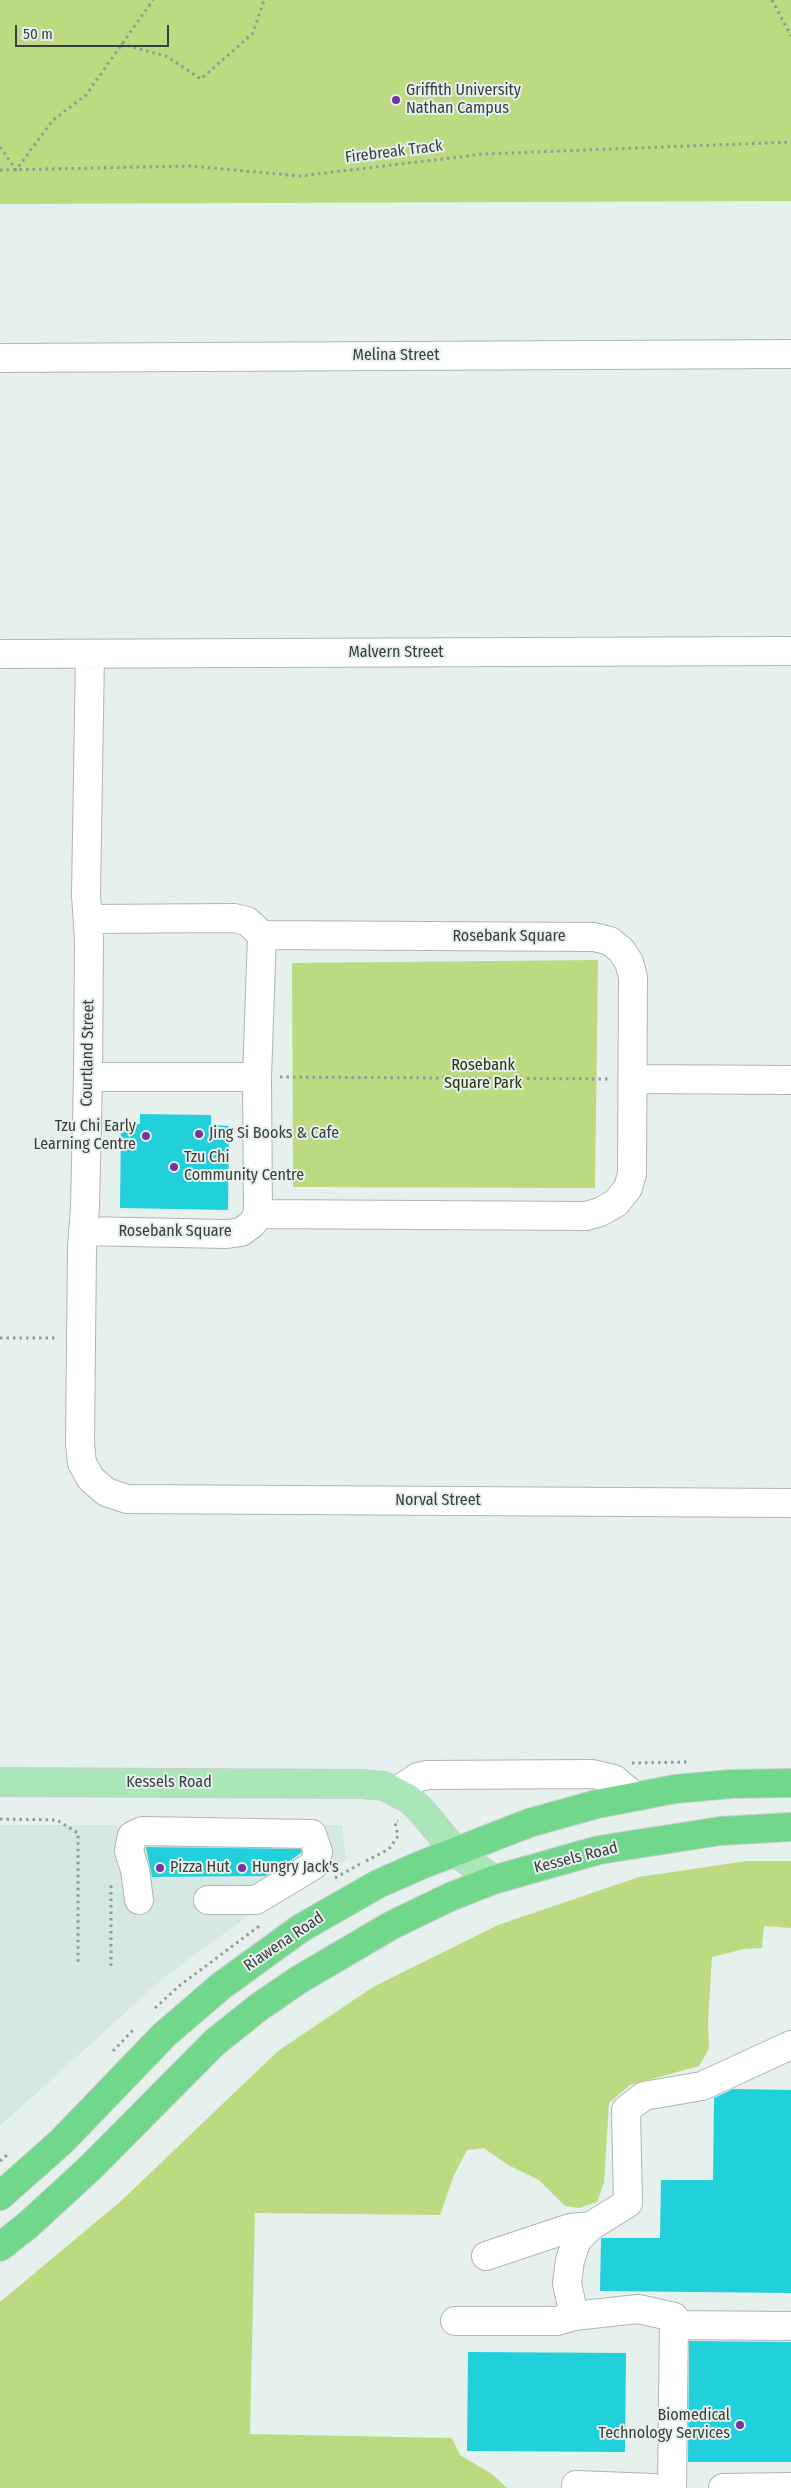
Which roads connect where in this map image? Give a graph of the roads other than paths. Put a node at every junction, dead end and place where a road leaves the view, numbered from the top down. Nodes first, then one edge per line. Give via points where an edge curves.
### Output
1 (791, 354) edge
2 (0, 358) edge
3 (791, 651) edge
4 (0, 654) edge
5 (90, 654) junction
6 (88, 919) junction
7 (262, 935) junction
8 (88, 1077) junction
9 (257, 1077) junction
10 (633, 1079) junction
11 (791, 1080) edge
12 (258, 1214) junction
13 (83, 1231) junction
14 (91, 1479) joint
15 (791, 1503) edge
16 (0, 1782) edge
17 (791, 1783) edge
18 (397, 1792) junction
19 (634, 1796) junction
20 (791, 1827) edge
21 (455, 1851) junction
22 (492, 1880) junction
23 (137, 1887) road end
24 (208, 1900) dead end
25 (791, 2045) edge
26 (0, 2196) edge
27 (591, 2226) junction
28 (0, 2247) edge
29 (486, 2256) dead end
30 (574, 2316) junction
31 (455, 2322) dead end
32 (674, 2325) junction
33 (791, 2326) edge
34 (791, 2487) edge
35 (576, 2488) edge
36 (653, 2488) edge
37 (672, 2488) edge
38 (723, 2488) edge

1 - 2 street, Melina Street
3 - 5 street, Malvern Street
4 - 5 street, Malvern Street
5 - 6 street, Courtland Street
6 - 7 street via 234,918 247,921
6 - 8 street, Courtland Street
7 - 9 street
7 - 10 street, Rosebank Square via 594,937 610,941 629,962 633,977
8 - 9 street
8 - 13 street, Courtland Street
9 - 12 street
10 - 11 street
10 - 12 street, Rosebank Square via 632,1174 628,1188 616,1204 600,1212 586,1216
12 - 13 street, Rosebank Square via 252,1224 241,1232 228,1234
13 - 14 street, Courtland Street via 80,1444 82,1463
14 - 15 street, Norval Street via 106,1492 127,1499
16 - 18 main road, Kessels Road via 361,1784 384,1786
17 - 19 highway via 731,1784
18 - 19 street via 418,1777 427,1775 593,1774 614,1778
18 - 21 main road, Kessels Road via 422,1810
19 - 21 highway, Riawena Road via 529,1823
20 - 22 highway, Kessels Road via 720,1831 599,1850
21 - 22 main road, Kessels Road
21 - 26 highway, Riawena Road via 378,1884 337,1906 262,1955 170,2030 62,2141
22 - 28 highway via 392,1925 259,2007 215,2042 90,2168
23 - 24 street via 129,1852 132,1836 142,1831 312,1834 318,1852 314,1865 256,1900
25 - 27 street via 702,2086 644,2096 626,2110 628,2203
27 - 29 street via 570,2228
27 - 30 street via 577,2240 570,2260 567,2283
30 - 31 street via 557,2321
30 - 32 street via 638,2309 674,2317
32 - 33 street
32 - 37 street
34 - 38 street
35 - 36 street via 576,2485

